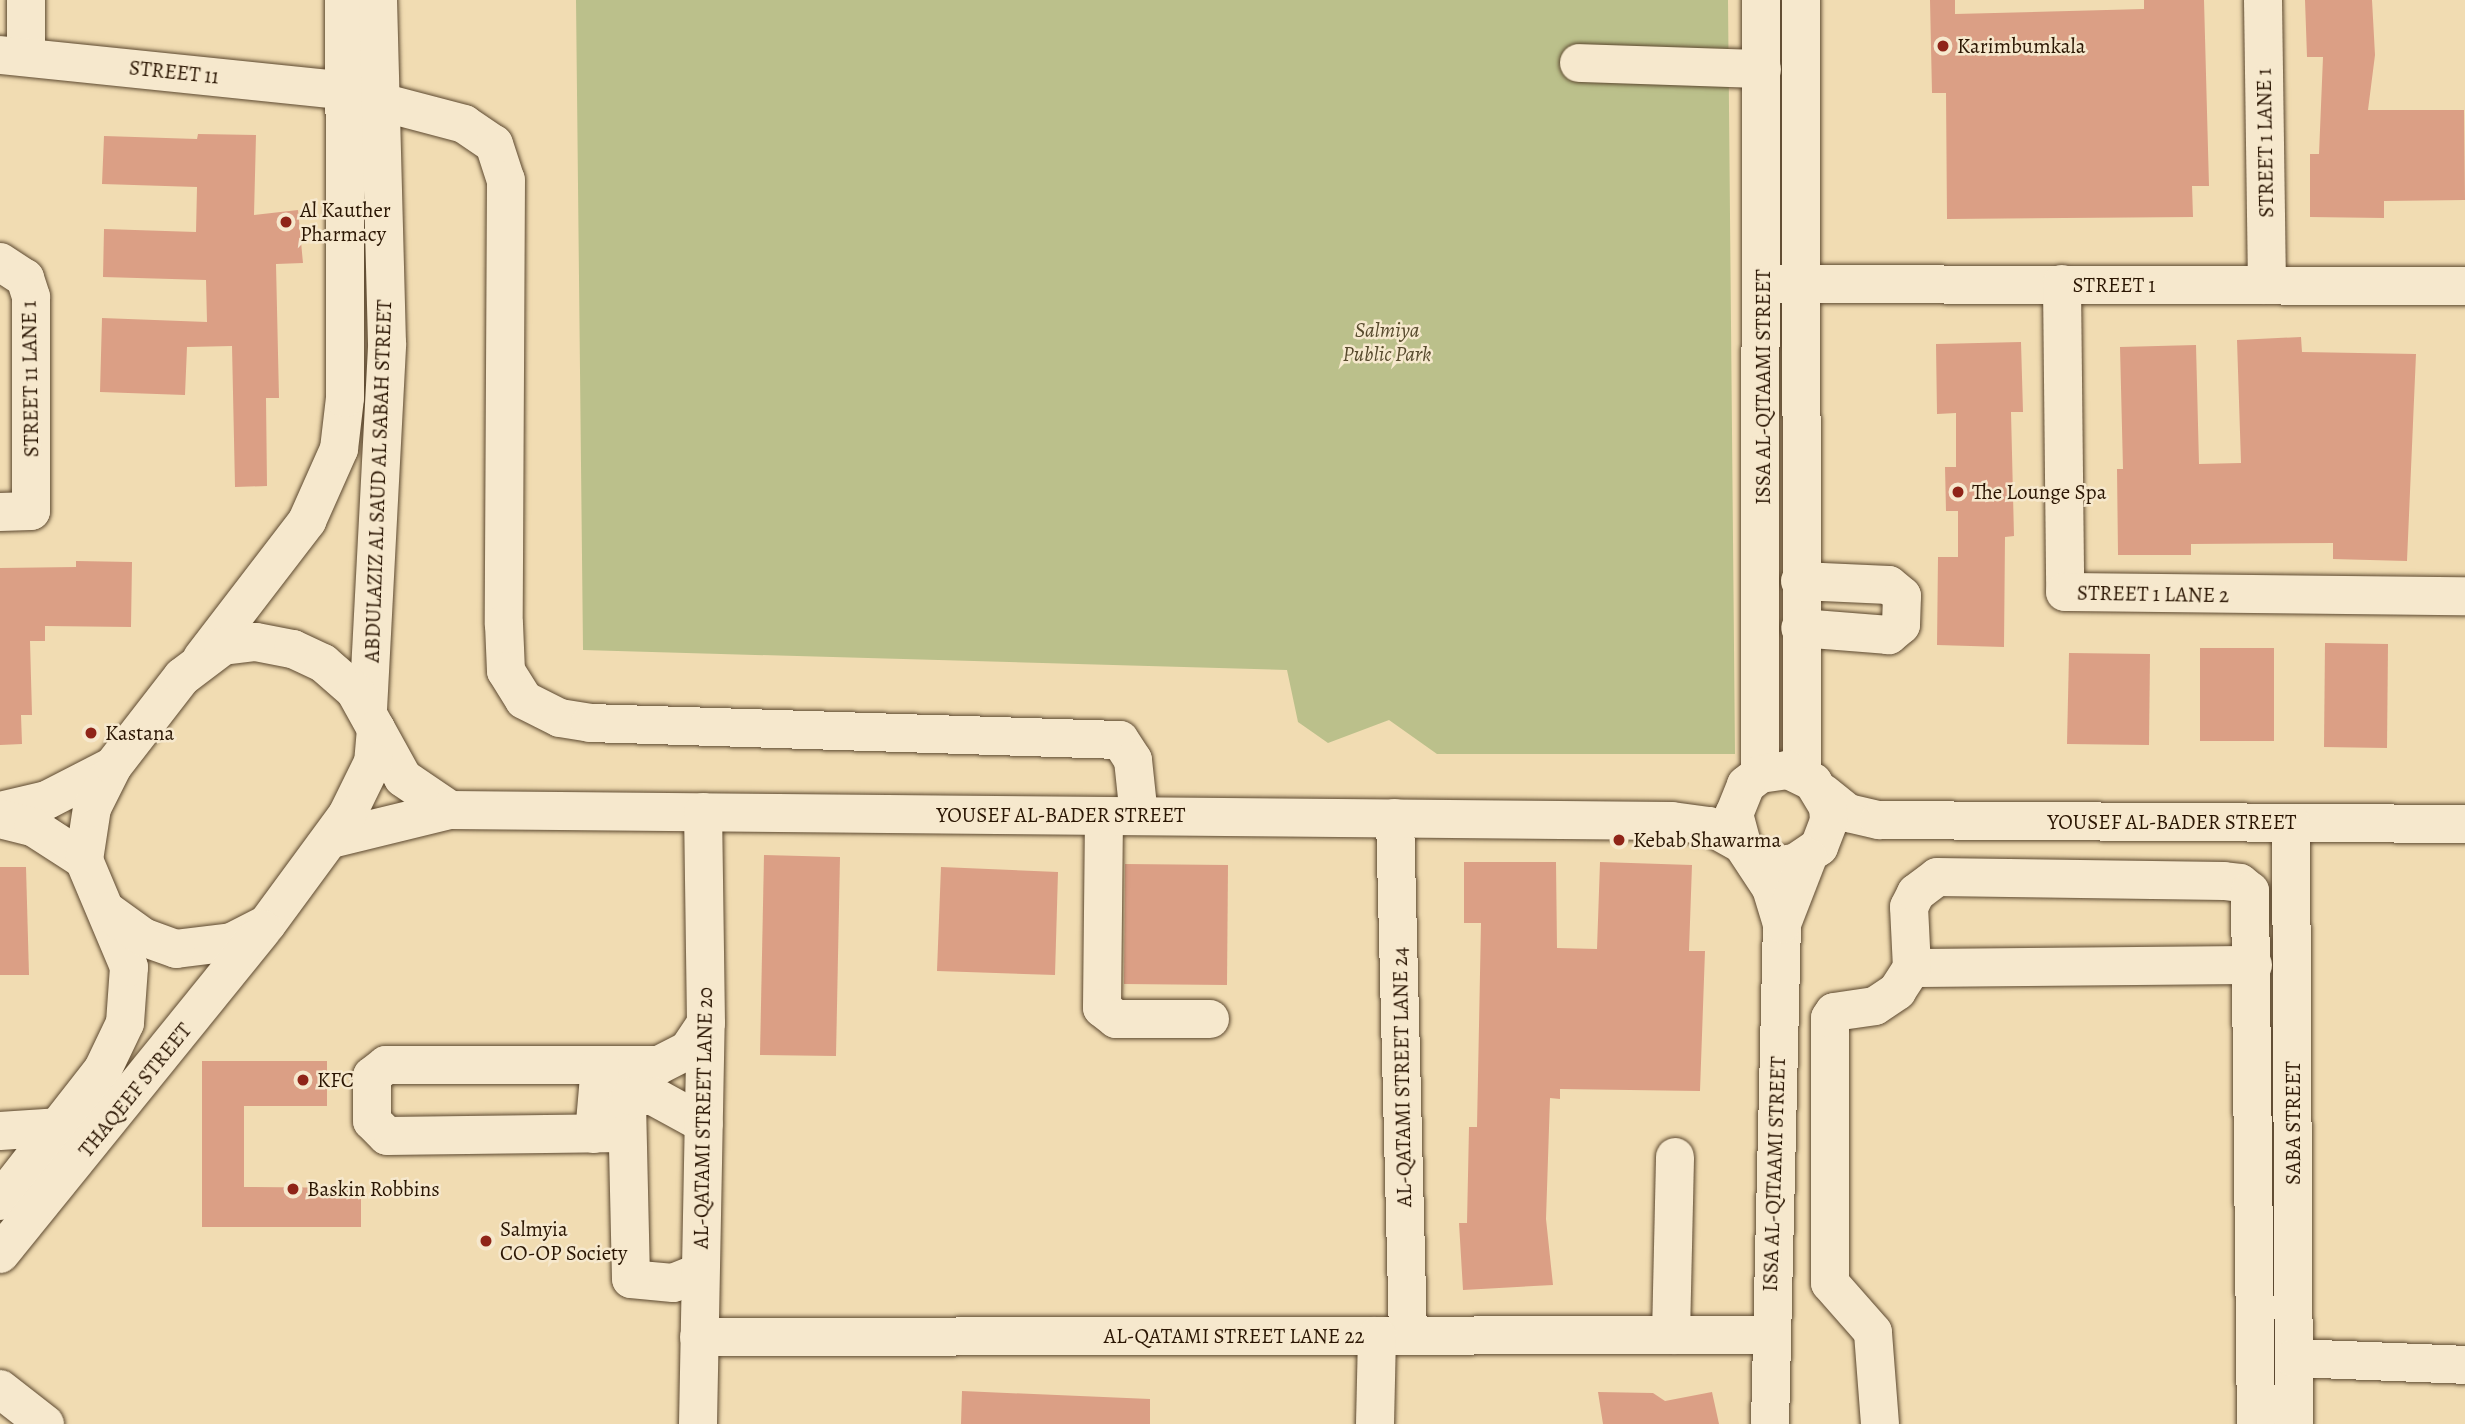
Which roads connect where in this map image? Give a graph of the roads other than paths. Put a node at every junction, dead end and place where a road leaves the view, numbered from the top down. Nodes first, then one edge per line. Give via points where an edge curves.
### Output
1 (26, 0) edge
2 (344, 0) edge
3 (378, 0) edge
4 (1761, 0) edge
5 (1801, 0) edge
6 (2263, 0) edge
7 (13, 55) edge
8 (1579, 62) dead end
9 (1762, 69) junction
10 (364, 97) junction
11 (0, 262) edge
12 (1781, 284) junction
13 (2062, 284) junction
14 (2267, 285) junction
15 (2465, 286) edge
16 (15, 511) edge
17 (1800, 581) junction
18 (2465, 596) edge
19 (1800, 628) junction
20 (199, 661) junction
21 (372, 719) junction
22 (113, 766) junction
23 (1753, 780) junction
24 (1812, 784) junction
25 (450, 810) junction
26 (0, 811) edge
27 (703, 812) junction
28 (1121, 816) junction
29 (1395, 818) junction
30 (0, 819) edge
31 (1879, 820) junction
32 (1672, 821) junction
33 (2291, 823) junction
34 (2465, 824) edge
35 (331, 839) junction
36 (1747, 850) junction
37 (1814, 852) junction
38 (84, 860) junction
39 (107, 911) junction
40 (267, 924) junction
41 (1782, 924) junction
42 (2253, 965) junction
43 (1912, 968) junction
44 (1210, 1018) dead end
45 (706, 1023) junction
46 (600, 1065) junction
47 (704, 1124) junction
48 (61, 1127) junction
49 (0, 1131) edge
50 (610, 1134) junction
51 (1675, 1157) dead end
52 (0, 1201) edge
53 (0, 1254) edge
54 (701, 1272) junction
55 (1671, 1335) junction
56 (1769, 1335) junction
57 (1392, 1336) junction
58 (699, 1337) junction
59 (2294, 1358) junction
60 (2465, 1365) edge
61 (0, 1389) edge
62 (2294, 1413) edge
63 (45, 1424) edge
64 (698, 1424) edge
65 (1375, 1424) edge
66 (1770, 1424) edge
67 (1880, 1424) edge
68 (2258, 1424) edge

1 - 7 street
2 - 10 street, ABDULAZIZ AL SAUD AL SABAH STREET
3 - 10 street, ABDULAZIZ AL SAUD AL SABAH STREET
4 - 9 street, ISSA AL-QITAAMI STREET
5 - 12 street, ISSA AL-QITAAMI STREET
6 - 14 street, STREET 1 LANE 1
7 - 10 street, STREET 11
8 - 9 street
9 - 12 street, ISSA AL-QITAAMI STREET
10 - 20 street, ABDULAZIZ AL SAUD AL SABAH STREET via 339,449 307,521
10 - 21 street, ABDULAZIZ AL SAUD AL SABAH STREET via 387,343
10 - 28 street, STREET 11 via 464,124 494,144 506,180 504,624 506,671 524,700 560,718 590,723 1120,740 1133,760
11 - 16 street, STREET 11 LANE 1 via 25,278 31,297
12 - 13 street, STREET 1
12 - 17 street, ISSA AL-QITAAMI STREET
12 - 23 street, ISSA AL-QITAAMI STREET
13 - 14 street, STREET 1
13 - 18 street, STREET 1 LANE 2 via 2065,592
14 - 15 street, STREET 1
17 - 19 street, ISSA AL-QITAAMI STREET
17 - 19 street via 1889,585 1902,596 1901,625 1889,635
19 - 24 street, ISSA AL-QITAAMI STREET
20 - 21 street via 223,646 242,643 293,649 339,674
20 - 22 street via 165,696
21 - 25 street via 403,778
21 - 35 street, ABDULAZIZ AL SAUD AL SABAH STREET via 373,762
22 - 26 street via 47,800
22 - 38 street via 89,818
23 - 24 street via 1788,770
23 - 32 street, YOUSEF AL-BADER STREET via 1711,807
23 - 36 street via 1734,814
24 - 31 street, YOUSEF AL-BADER STREET via 1848,813
24 - 37 street via 1829,821
25 - 27 street, YOUSEF AL-BADER STREET
25 - 35 street, YOUSEF AL-BADER STREET
27 - 28 street, YOUSEF AL-BADER STREET
27 - 45 street, AL-QATAMI STREET LANE 20
28 - 29 street, YOUSEF AL-BADER STREET
28 - 44 street via 1102,1009 1116,1019
29 - 32 street, YOUSEF AL-BADER STREET
29 - 57 street, AL-QATAMI STREET LANE 24
30 - 38 street via 33,827
31 - 33 street, YOUSEF AL-BADER STREET
31 - 37 street, YOUSEF AL-BADER STREET via 1847,829
32 - 36 street, YOUSEF AL-BADER STREET via 1709,826
33 - 34 street, YOUSEF AL-BADER STREET
33 - 59 street, SABA STREET
35 - 40 street, THAQEEF STREET
36 - 37 street via 1780,865
36 - 41 street, ISSA AL-QITAAMI STREET via 1771,888
37 - 41 street, ISSA AL-QITAAMI STREET
38 - 39 street, THAQEEF STREET
39 - 40 street via 143,937 176,949 232,942
39 - 48 street, THAQEEF STREET via 129,967 129,1006 113,1052
40 - 53 street, THAQEEF STREET
41 - 56 street, ISSA AL-QITAAMI STREET
42 - 43 street
42 - 43 street via 2253,900 2240,883 1937,877 1916,893 1909,907
42 - 68 street
43 - 67 street via 1897,991 1875,1006 1835,1012 1829,1018 1830,1283 1834,1294 1873,1332
45 - 46 street via 688,1050 659,1065
45 - 47 street, AL-QATAMI STREET LANE 20
46 - 50 street
46 - 50 street via 387,1065 372,1076 372,1121 387,1136
47 - 50 street via 643,1095 627,1102
47 - 54 street, AL-QATAMI STREET LANE 20
48 - 49 street
48 - 52 street, THAQEEF STREET
50 - 54 street via 631,1279 673,1283
51 - 55 street
54 - 58 street, AL-QATAMI STREET LANE 20
55 - 56 street, AL-QATAMI STREET LANE 22
55 - 57 street, AL-QATAMI STREET LANE 22
56 - 66 street, ISSA AL-QITAAMI STREET
57 - 58 street, AL-QATAMI STREET LANE 22
57 - 65 street, AL-QATAMI STREET LANE 24
58 - 64 street, AL-QATAMI STREET LANE 20
59 - 60 street
59 - 62 street, SABA STREET
61 - 63 street
62 - 68 street

